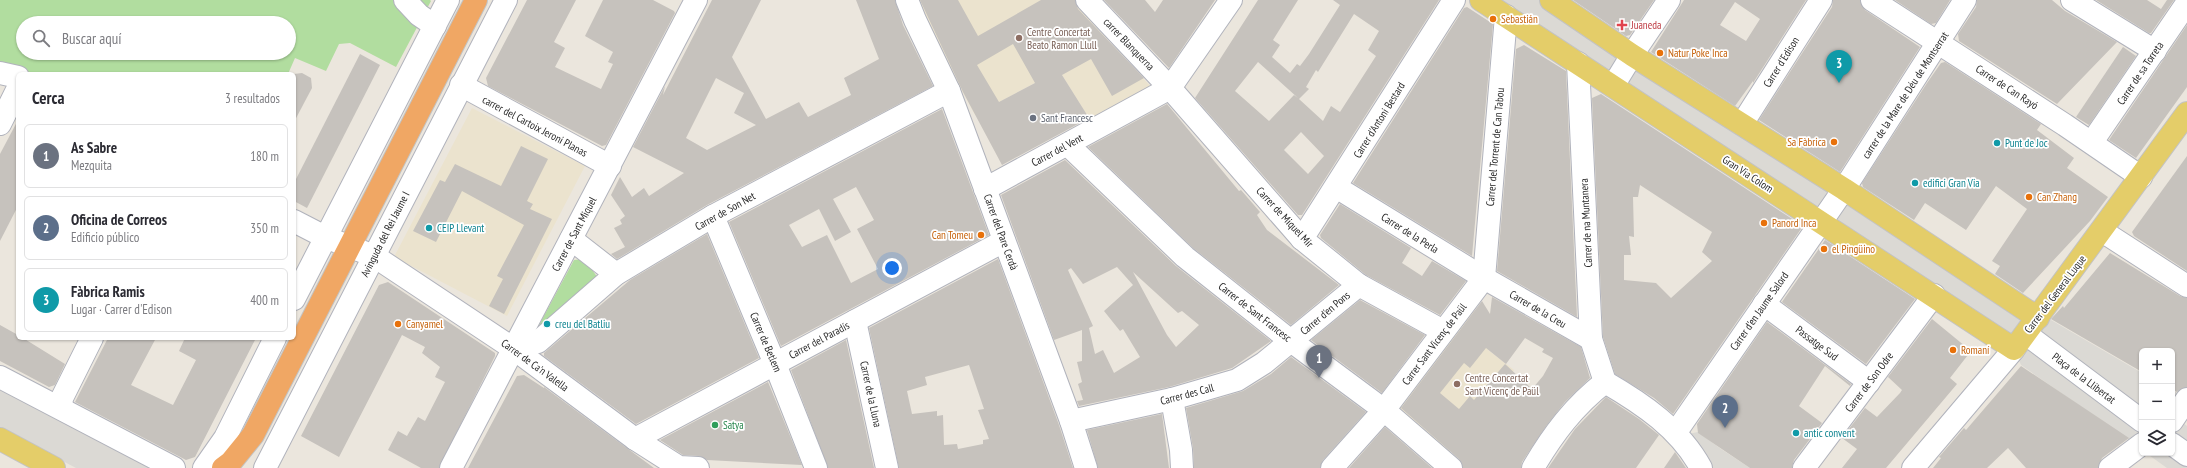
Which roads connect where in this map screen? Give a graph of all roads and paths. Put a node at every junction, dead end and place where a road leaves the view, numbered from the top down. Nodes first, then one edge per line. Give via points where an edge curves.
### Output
1 (405, 0) edge
2 (448, 0) edge
3 (476, 0) edge
4 (506, 0) edge
5 (907, 0) edge
6 (1087, 0) edge
7 (1231, 0) edge
8 (1454, 0) edge
9 (1481, 0) edge
10 (1551, 0) edge
11 (1669, 0) edge
12 (1821, 0) edge
13 (1872, 0) edge
14 (1965, 0) edge
15 (2072, 0) edge
16 (690, 2) edge
17 (2187, 3) edge
18 (1506, 16) junction
19 (435, 26) junction
20 (1938, 42) junction
21 (2155, 51) junction
22 (1632, 54) junction
23 (1578, 63) junction
24 (0, 73) edge
25 (16, 77) edge
26 (461, 85) junction
27 (1613, 86) junction
28 (1170, 88) junction
29 (949, 90) junction
30 (16, 92) edge
31 (2187, 113) edge
32 (0, 124) edge
33 (1742, 124) junction
34 (2092, 142) junction
35 (1068, 145) junction
36 (610, 166) junction
37 (2141, 177) junction
38 (1336, 187) junction
39 (986, 189) junction
40 (1844, 189) junction
41 (713, 216) junction
42 (296, 222) edge
43 (1821, 222) junction
44 (2102, 231) junction
45 (325, 237) junction
46 (571, 239) junction
47 (1302, 239) junction
48 (1004, 241) junction
49 (349, 246) junction
50 (374, 256) junction
51 (616, 274) junction
52 (1484, 278) junction
53 (1359, 284) junction
54 (2187, 286) edge
55 (1934, 295) junction
56 (296, 296) edge
57 (1764, 304) junction
58 (855, 321) junction
59 (1443, 331) junction
60 (2026, 333) junction
61 (1592, 339) junction
62 (91, 340) edge
63 (274, 340) edge
64 (1291, 341) junction
65 (514, 349) junction
66 (775, 364) junction
67 (0, 377) edge
68 (1605, 382) junction
69 (1869, 382) junction
70 (1172, 399) junction
71 (2187, 399) edge
72 (61, 408) junction
73 (1384, 410) junction
74 (2141, 420) edge
75 (2173, 420) edge
76 (1071, 421) junction
77 (1676, 432) junction
78 (253, 435) junction
79 (0, 439) edge
80 (635, 439) junction
81 (2139, 446) edge
82 (2175, 446) edge
83 (2187, 455) edge
84 (30, 462) edge
85 (54, 468) edge
86 (174, 468) edge
87 (204, 468) edge
88 (222, 468) edge
89 (248, 468) edge
90 (265, 468) edge
91 (451, 468) edge
92 (698, 468) edge
93 (816, 468) edge
94 (887, 468) edge
95 (1086, 468) edge
96 (1182, 468) edge
97 (1332, 468) edge
98 (1451, 468) edge
99 (1533, 468) edge
100 (1701, 468) edge
101 (1804, 468) edge
102 (1913, 468) edge
103 (2110, 468) edge

1 - 19 street via 419,15
2 - 19 street
3 - 49 highway
4 - 26 street, Avinguda del Rei Jaume I
5 - 29 street, Carrer del Pare Cerdà via 914,20
6 - 28 street, carrer Blanquerna
7 - 28 street
8 - 38 street, Carrer d'Antoni Bestard
9 - 18 main road, Gran Via Colom
10 - 22 main road
11 - 22 street
12 - 33 street, Carrer d'Edison
13 - 20 street, Carrer de Can Rayó
14 - 20 street, carrer de la Mare de Déu de Montserrat
15 - 21 street
16 - 36 street, Carrer de Sant Miquel
17 - 21 street, Carrer de sa Torreta
18 - 23 main road, Gran Via Colom
18 - 52 street, Carrer del Torrent de Can Tabou
19 - 45 street
20 - 34 street, Carrer de Can Rayó
20 - 40 street, carrer de la Mare de Déu de Montserrat
21 - 34 street, Carrer de sa Torreta
22 - 27 street
22 - 33 main road
23 - 27 main road, Gran Via Colom
23 - 61 street, Carrer de na Muntanera
24 - 25 street
26 - 36 street, carrer del Cartoix Jeroni Planas
26 - 50 street, Avinguda del Rei Jaume I
27 - 43 main road, Gran Via Colom
28 - 35 street, Carrer del Vent
28 - 47 street, Carrer de Miquel Mir
29 - 39 street, Carrer del Pare Cerdà
29 - 41 street, Carrer de Son Net
30 - 32 street
31 - 37 main road, Carrer del General Luque
33 - 40 main road
34 - 37 street, Carrer de Can Rayó
35 - 39 street, Carrer del Vent
35 - 64 street, Carrer de Sant Francesc via 1186,257
36 - 46 street, Carrer de Sant Miquel
37 - 44 main road, Carrer del General Luque
38 - 47 street, Carrer d'Antoni Bestard
38 - 52 street, Carrer de la Perla
39 - 48 street, Carrer del Pare Cerdà
40 - 43 street, Carrer d'en Jaume Salord
40 - 60 main road
41 - 51 street, Carrer de Son Net
41 - 66 street, Carrer de Betlem
42 - 45 street, Carrer de Ca'n Valella
43 - 55 main road, Gran Via Colom
43 - 57 street, Carrer d'en Jaume Salord
44 - 54 street
44 - 60 main road, Carrer del General Luque
45 - 49 street, Carrer de Ca'n Valella
45 - 56 street
46 - 51 street
46 - 65 street, Carrer de Sant Miquel
47 - 53 street, Carrer de Miquel Mir
48 - 58 street, Carrer del Paradís
48 - 76 street, Carrer del Pare Cerdà
49 - 50 street, Carrer de Ca'n Valella
49 - 78 highway
50 - 65 street, Carrer de Ca'n Valella
50 - 90 street, Avinguda del Rei Jaume I
51 - 65 street, Carrer de Son Net via 538,342
52 - 59 street, Carrer Sant Vicenç de Paül
52 - 61 street, Carrer de la Creu
53 - 59 street, Carrer de Miquel Mir
53 - 64 street, Carrer d'en Pons
55 - 60 main road, Gran Via Colom
55 - 69 street, Carrer de Son Odre
57 - 69 street, Passatge Sud
57 - 77 street, Carrer d'en Jaume Salord
58 - 66 street, Carrer del Paradís
58 - 94 street, Carrer de la Lluna
59 - 73 street, Carrer Sant Vicenç de Paül
60 - 74 street, Plaça de la Llibertat
60 - 102 street, Carrer del General Luque
61 - 68 street, Carrer de na Muntanera
62 - 72 street via 62,398
63 - 87 street via 225,438
64 - 70 street, Carrer des Call via 1238,380
64 - 73 street, Carrer de Sant Francesc
65 - 80 street, Carrer de Ca'n Valella
65 - 91 street, Carrer de Sant Miquel
66 - 80 street, Carrer del Paradís
66 - 93 street, Carrer de Betlem
67 - 72 street
68 - 77 street via 1636,400
68 - 99 street via 1568,415 1549,440
69 - 101 street, Carrer de Son Odre
70 - 76 street, Carrer des Call
70 - 96 street
71 - 75 street
72 - 86 street
73 - 97 street, Carrer Sant Vicenç de Paül
73 - 98 street, Carrer de Sant Francesc
76 - 95 street, Carrer del Pare Cerdà
77 - 100 street
78 - 88 highway via 231,462
78 - 89 highway
79 - 84 main road
80 - 92 street, Carrer de Ca'n Valella via 679,466
81 - 103 street
82 - 83 street
84 - 85 main road

